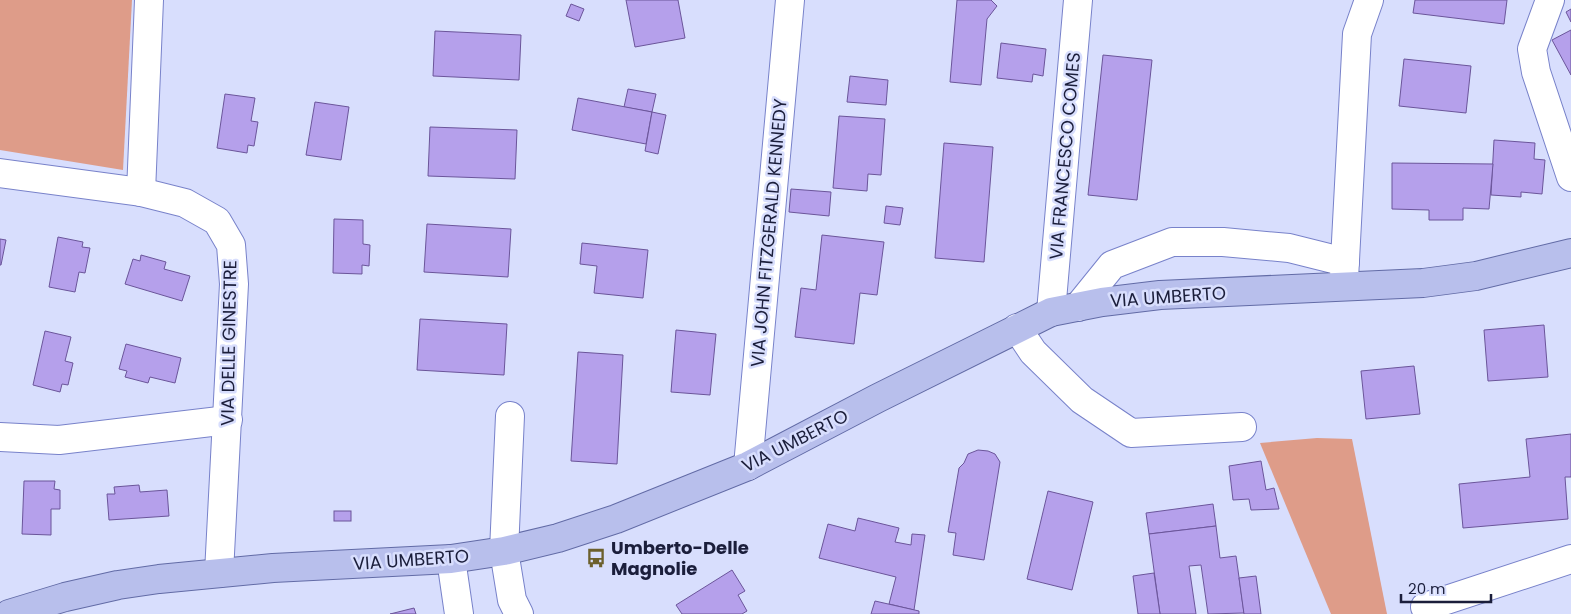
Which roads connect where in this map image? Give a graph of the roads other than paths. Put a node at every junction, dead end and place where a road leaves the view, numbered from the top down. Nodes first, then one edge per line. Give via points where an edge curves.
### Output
1 (149, 0) edge
2 (790, 0) edge
3 (1078, 0) edge
4 (1369, 0) edge
5 (1550, 0) edge
6 (0, 173) edge
7 (1571, 177) edge
8 (141, 192) junction
9 (1570, 258) edge
10 (1344, 275) junction
11 (1078, 307) junction
12 (1051, 312) junction
13 (1017, 328) junction
14 (510, 416) dead end
15 (228, 420) junction
16 (1242, 427) dead end
17 (0, 437) edge
18 (748, 466) junction
19 (504, 551) junction
20 (451, 559) junction
21 (1571, 559) edge
22 (219, 573) junction
23 (1425, 607) dead end
24 (9, 614) edge
25 (459, 614) edge
26 (519, 614) edge

1 - 8 street
2 - 18 street, VIA JOHN FITZGERALD KENNEDY
3 - 12 street, VIA FRANCESCO COMES
4 - 10 street via 1357,34
5 - 7 street via 1532,49 1536,72
6 - 8 street, VIA DELLE GINESTRE
8 - 15 street, VIA DELLE GINESTRE via 185,203 217,221 231,245 234,284
9 - 10 main road, VIA UMBERTO via 1423,283
10 - 11 main road, VIA UMBERTO
10 - 11 street via 1289,248 1223,242 1172,242 1112,265
11 - 12 main road, VIA UMBERTO
12 - 13 main road, VIA UMBERTO
13 - 16 street via 1034,352 1082,400 1131,433
13 - 18 main road, VIA UMBERTO
14 - 19 street
15 - 17 street via 59,440
15 - 22 street, VIA DELLE GINESTRE
18 - 19 main road, VIA UMBERTO via 616,519
19 - 20 main road, VIA UMBERTO
19 - 26 street via 512,600
20 - 22 main road, VIA UMBERTO
20 - 25 street
21 - 23 street
22 - 24 main road, VIA UMBERTO via 118,585

